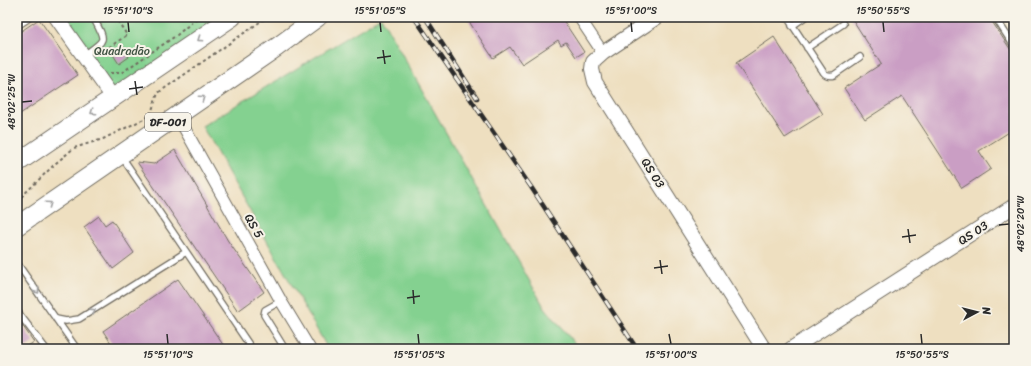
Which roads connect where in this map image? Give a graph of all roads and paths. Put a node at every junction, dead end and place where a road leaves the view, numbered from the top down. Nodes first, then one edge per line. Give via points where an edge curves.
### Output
1 (26, 17) edge
2 (56, 17) edge
3 (93, 17) edge
4 (115, 17) edge
5 (198, 17) edge
6 (232, 17) edge
7 (266, 17) edge
8 (318, 17) edge
9 (579, 17) edge
10 (657, 17) edge
11 (787, 17) edge
12 (805, 17) edge
13 (995, 17) edge
14 (17, 23) edge
15 (843, 24) dead end
16 (792, 26) junction
17 (1014, 46) edge
18 (807, 48) junction
19 (603, 53) junction
20 (83, 55) junction
21 (99, 55) dead end
22 (860, 57) dead end
23 (106, 67) dead end
24 (114, 99) junction
25 (177, 115) junction
26 (121, 155) junction
27 (17, 163) edge
28 (17, 201) edge
29 (1014, 206) edge
30 (17, 226) edge
31 (186, 252) junction
32 (17, 263) edge
33 (281, 300) junction
34 (17, 312) edge
35 (56, 319) junction
36 (46, 349) edge
37 (76, 349) edge
38 (252, 349) edge
39 (285, 349) edge
40 (310, 349) edge
41 (764, 349) edge
42 (791, 349) edge

1 - 14 street
2 - 20 street
3 - 20 lane via 102,35 101,44
4 - 21 path via 128,35
5 - 23 path via 177,35 121,73 110,73
6 -> 24 highway
7 - 28 path via 158,93 150,116 103,139 74,148
25 -> 8 highway, DF-001
9 - 19 street
10 - 19 street, QS 03
11 - 16 lane
12 - 16 lane
13 - 17 lane
15 - 18 lane
16 - 18 lane
18 - 22 lane via 824,73 830,76
19 - 41 street, QS 03 via 593,62 595,82
20 - 24 street
24 -> 27 highway
25 - 26 highway, DF-001
25 - 33 street, QS 5
30 -> 26 highway, DF-001
26 - 31 lane
29 - 42 street, QS 03
35 -> 31 lane via 80,319
31 - 38 lane
32 -> 35 lane
33 - 39 lane via 265,310 264,315
33 - 40 street, QS 5
34 - 36 lane
35 - 37 lane

